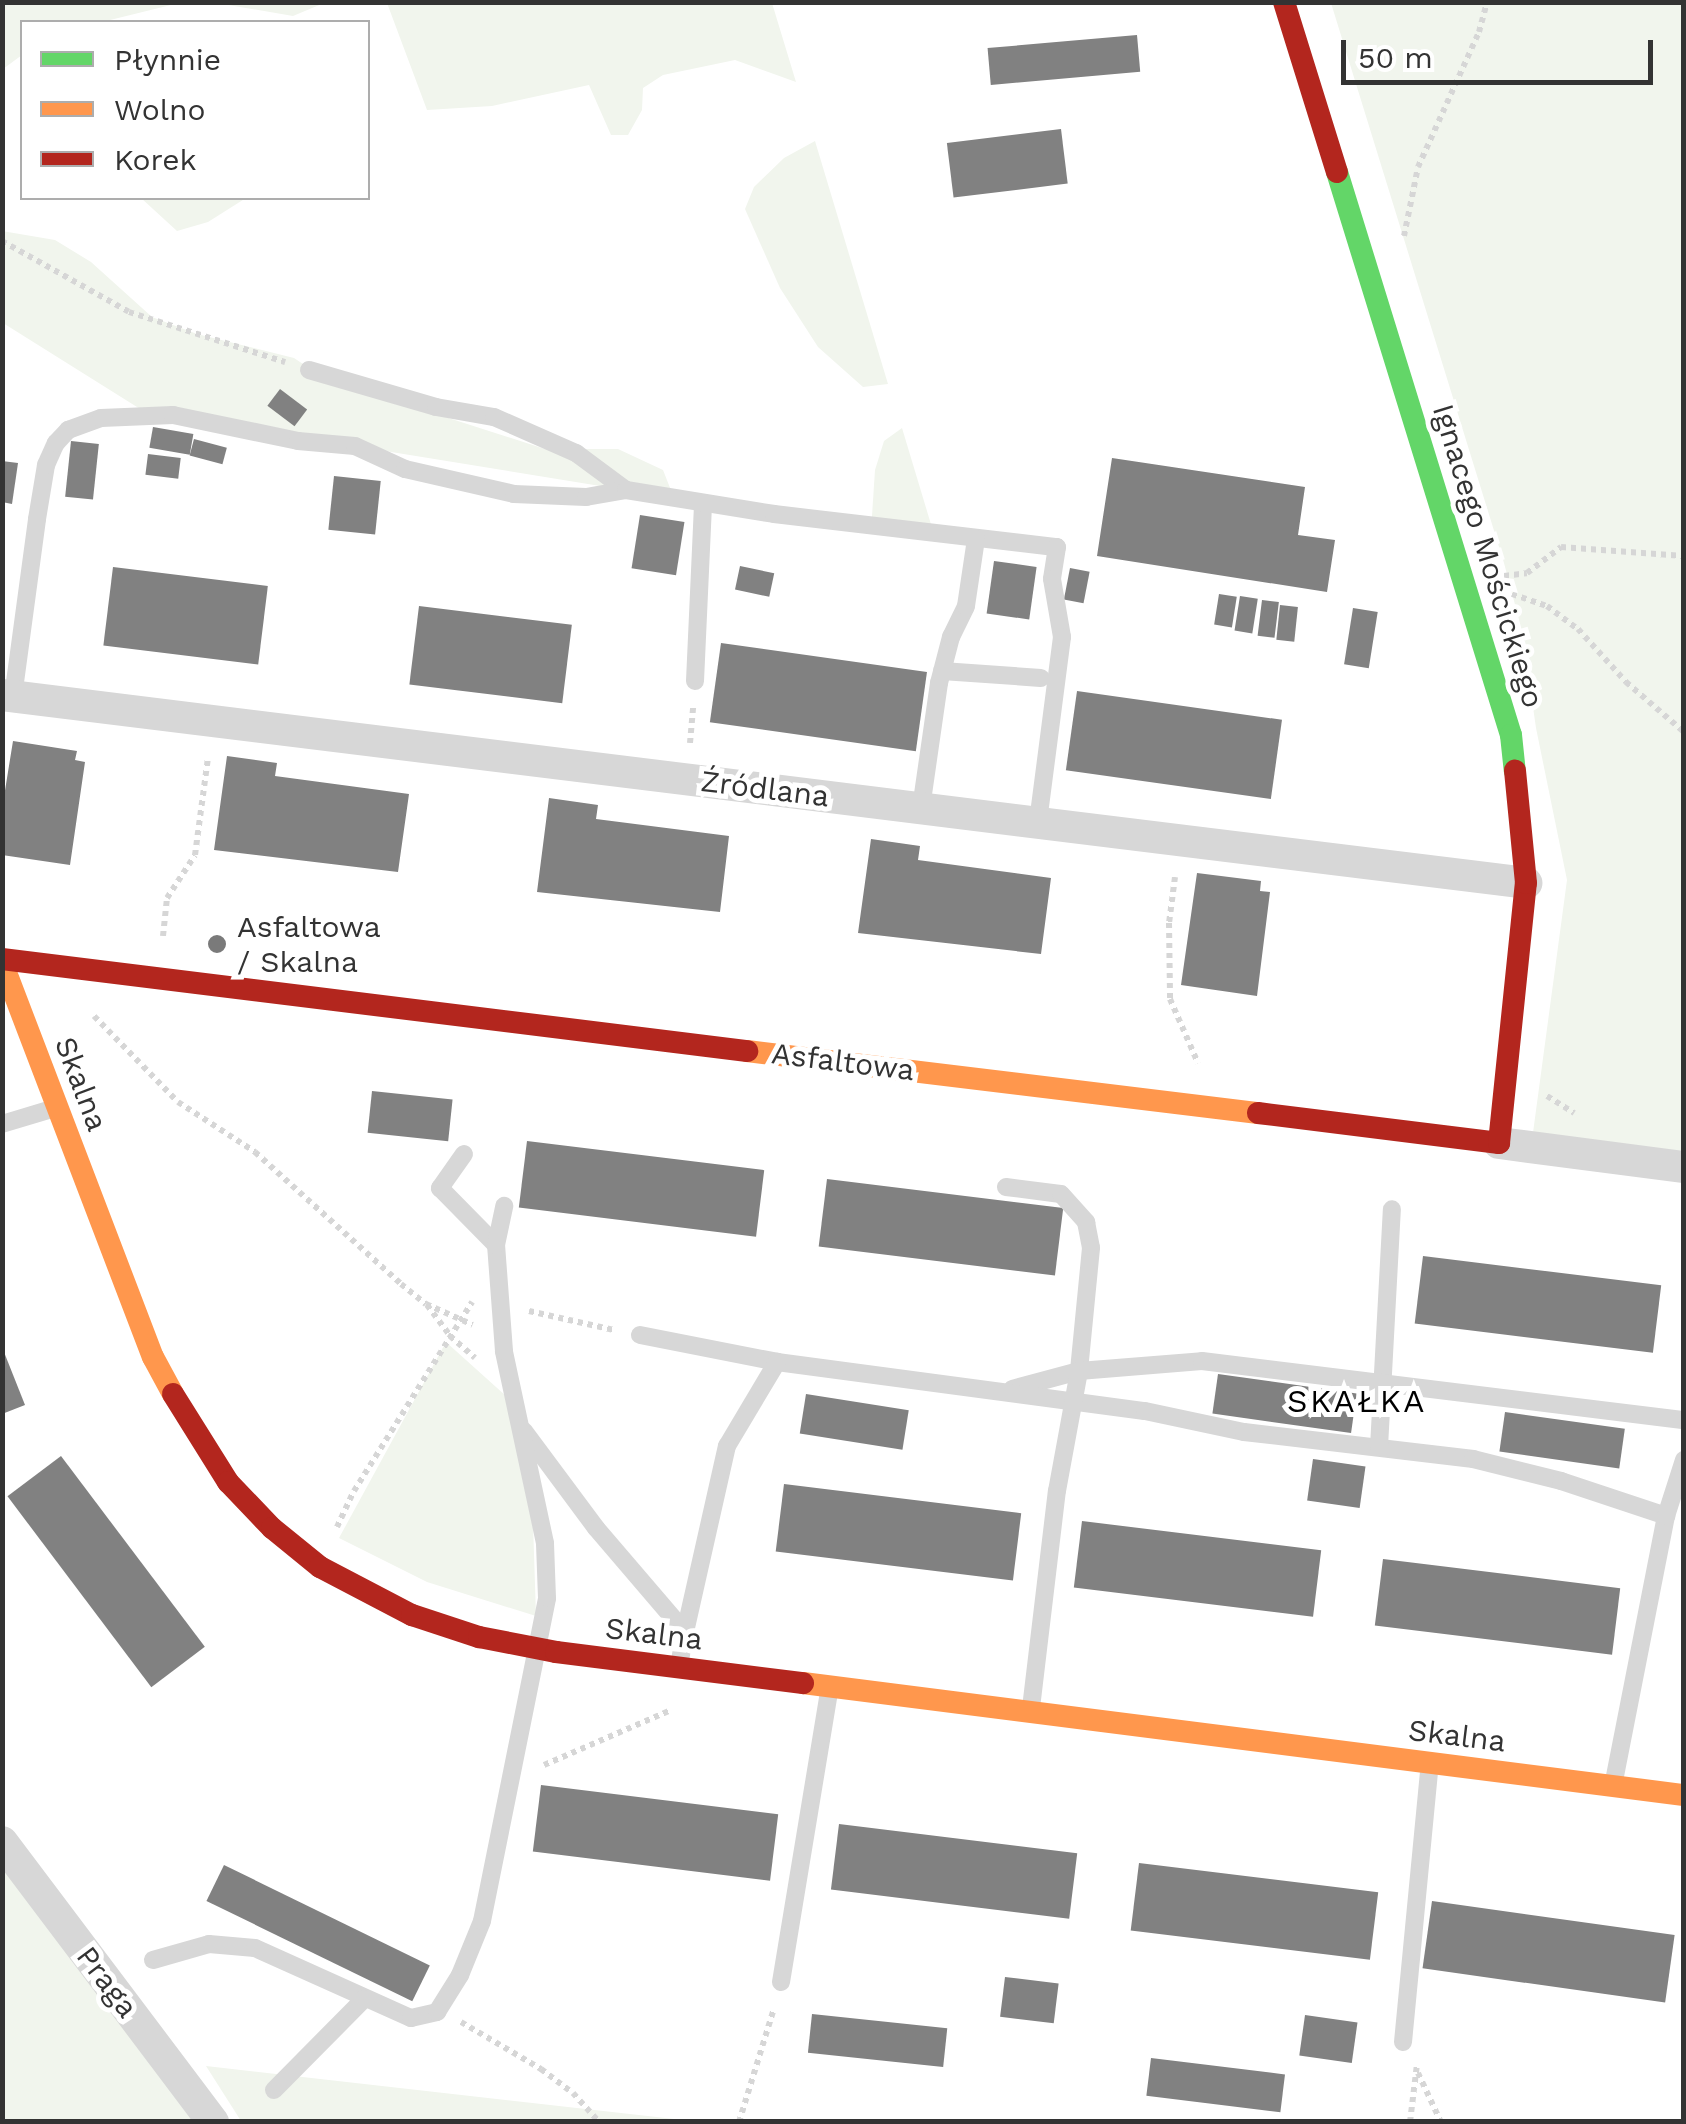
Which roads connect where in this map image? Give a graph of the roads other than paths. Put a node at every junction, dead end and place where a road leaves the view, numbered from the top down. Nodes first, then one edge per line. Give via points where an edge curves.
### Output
1 (1284, 2) edge
2 (309, 370) road end
3 (626, 490) junction
4 (703, 504) junction
5 (976, 539) junction
6 (942, 671) junction
7 (1042, 678) dead end
8 (695, 680) road end
9 (8, 696) edge
10 (921, 808) junction
11 (1038, 822) junction
12 (1526, 883) junction
13 (2, 960) edge
14 (58, 1107) junction
15 (2, 1124) edge
16 (1499, 1143) junction
17 (464, 1154) dead end
18 (1684, 1167) edge
19 (1006, 1187) dead end
20 (504, 1206) dead end
21 (1392, 1209) dead end
22 (496, 1244) junction
23 (640, 1335) road end
24 (777, 1362) junction
25 (1078, 1371) junction
26 (1385, 1383) junction
27 (1002, 1392) junction
28 (1073, 1400) junction
29 (1684, 1420) edge
30 (520, 1426) junction
31 (1379, 1446) junction
32 (1684, 1460) edge
33 (1675, 1513) edge
34 (686, 1632) junction
35 (537, 1648) junction
36 (690, 1669) junction
37 (830, 1686) junction
38 (1030, 1712) junction
39 (1430, 1763) junction
40 (1612, 1786) junction
41 (1684, 1795) edge
42 (2, 1842) edge
43 (153, 1960) dead end
44 (781, 1982) road end
45 (364, 1999) junction
46 (1403, 2042) road end
47 (274, 2090) dead end
48 (213, 2122) edge

1 - 12 street, Ignacego Mościckiego via 1511,735
2 - 3 lane via 494,418 576,453
3 - 4 lane
3 - 9 lane via 514,494 405,469 355,446 174,415 102,418 68,430 46,464
4 - 5 lane
4 - 8 lane
5 - 6 lane via 966,606
5 - 11 lane via 1058,547 1054,608 1062,637
6 - 7 lane
6 - 10 lane
9 - 10 street, Źródlana
10 - 11 street, Źródlana
11 - 12 street, Źródlana
12 - 16 street, Ignacego Mościckiego
13 - 14 street, Skalna
13 - 16 street, Asfaltowa
14 - 15 lane
14 - 35 street, Skalna via 153,1357 228,1482 320,1567 365,1593 479,1638
16 - 18 street, Asfaltowa
17 - 22 lane via 440,1188
19 - 25 lane via 1061,1194 1086,1222 1089,1298
20 - 22 lane
21 - 26 lane
22 - 30 lane
23 - 24 lane
24 - 27 lane
24 - 34 lane via 727,1446
25 - 26 lane via 1202,1362
25 - 27 lane
25 - 28 lane
26 - 29 lane
26 - 31 lane
27 - 28 lane
28 - 31 lane via 1244,1432
28 - 38 lane
30 - 34 lane
30 - 35 lane via 545,1543 547,1598
31 - 33 lane via 1472,1459
32 - 33 lane
33 - 40 lane
34 - 36 lane
35 - 36 street, Skalna
35 - 45 lane via 482,1921 460,1975 436,2012 411,2018
36 - 37 street, Skalna
37 - 38 street, Skalna
37 - 44 lane
38 - 39 street, Skalna
39 - 40 street, Skalna
39 - 46 lane
40 - 41 street, Skalna
42 - 48 street, Praga
43 - 45 lane via 209,1944 254,1948
45 - 47 lane

